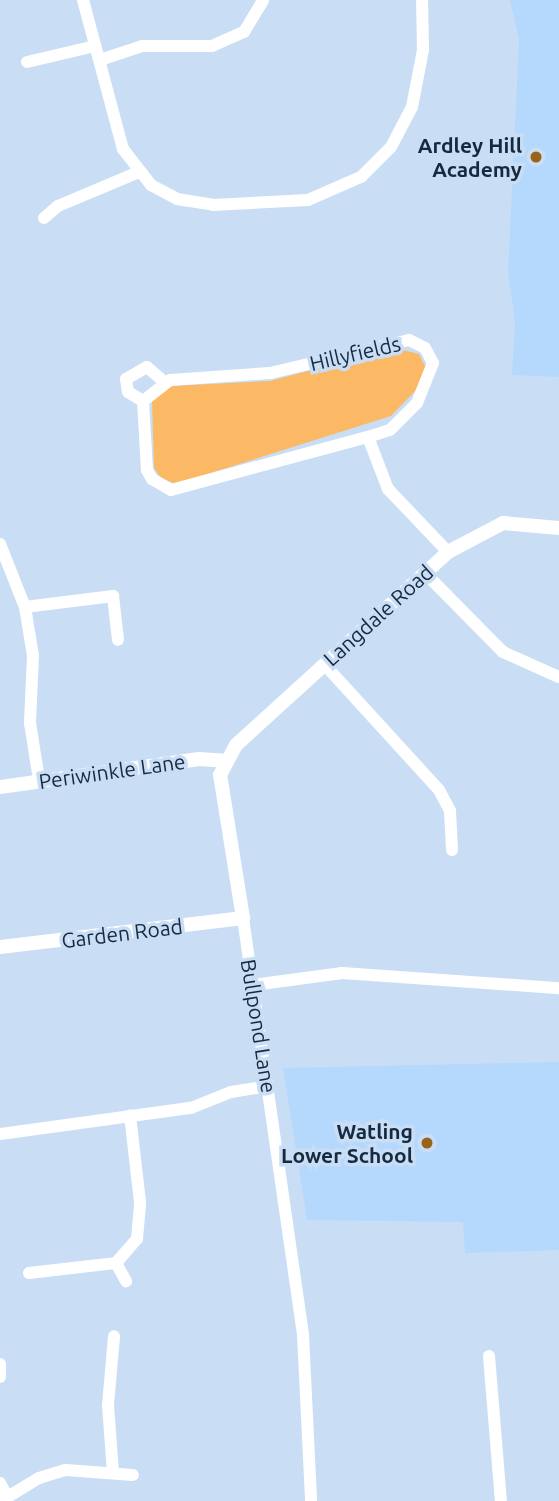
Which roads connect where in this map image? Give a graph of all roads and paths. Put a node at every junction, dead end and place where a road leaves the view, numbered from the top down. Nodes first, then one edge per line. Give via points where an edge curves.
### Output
1 (83, 0) edge
2 (263, 0) edge
3 (422, 0) edge
4 (95, 46) junction
5 (100, 60) junction
6 (27, 62) dead end
7 (139, 172) junction
8 (44, 218) dead end
9 (164, 382) junction
10 (143, 401) junction
11 (368, 437) junction
12 (559, 528) edge
13 (0, 544) edge
14 (448, 552) junction
15 (425, 573) junction
16 (25, 607) junction
17 (118, 640) dead end
18 (324, 664) junction
19 (559, 677) edge
20 (225, 761) junction
21 (39, 780) junction
22 (0, 787) edge
23 (452, 850) dead end
24 (243, 918) junction
25 (0, 947) edge
26 (253, 985) junction
27 (559, 988) edge
28 (268, 1086) junction
29 (130, 1116) junction
30 (0, 1134) edge
31 (116, 1263) junction
32 (29, 1273) dead end
33 (126, 1281) dead end
34 (114, 1336) dead end
35 (489, 1356) dead end
36 (0, 1364) edge
37 (0, 1377) edge
38 (113, 1473) junction
39 (133, 1475) dead end
40 (0, 1483) edge
41 (5, 1499) edge
42 (310, 1501) edge
43 (501, 1501) edge

1 - 4 street
2 - 5 street via 244,32 212,46 142,46
3 - 7 street via 423,50 412,107 391,147 361,177 308,200 213,205 177,199
4 - 5 street
4 - 6 street
5 - 7 street via 124,149
7 - 8 street via 123,183 58,206
9 - 10 street
9 - 10 street, Hillyfields via 147,367 126,379 128,392
9 - 11 street, Hillyfields via 270,373 410,340 425,348 433,363 417,403 390,430
10 - 11 street, Hillyfields via 147,470 152,479 171,490
11 - 14 street via 388,489
12 - 14 street, Langdale Road via 503,523
13 - 16 street
14 - 15 street, Langdale Road
15 - 18 street, Langdale Road
15 - 19 street via 503,652
16 - 17 street via 113,596
16 - 21 street via 33,656 30,723
18 - 20 street, Langdale Road
18 - 23 street via 439,790 450,811
20 - 21 street, Periwinkle Lane via 201,759
20 - 24 street, Bullpond Lane via 220,775
21 - 22 street, Periwinkle Lane
24 - 25 street, Garden Road
24 - 26 street, Bullpond Lane
26 - 27 street via 342,973
26 - 28 street, Bullpond Lane
28 - 29 street via 231,1092 191,1108
28 - 42 street, Bullpond Lane via 303,1335
29 - 30 street
29 - 31 street via 141,1202 137,1239
31 - 32 street
31 - 33 street
34 - 38 street via 108,1405
35 - 43 street
36 - 37 street
38 - 39 street
38 - 41 street via 66,1470 39,1478
40 - 41 street

